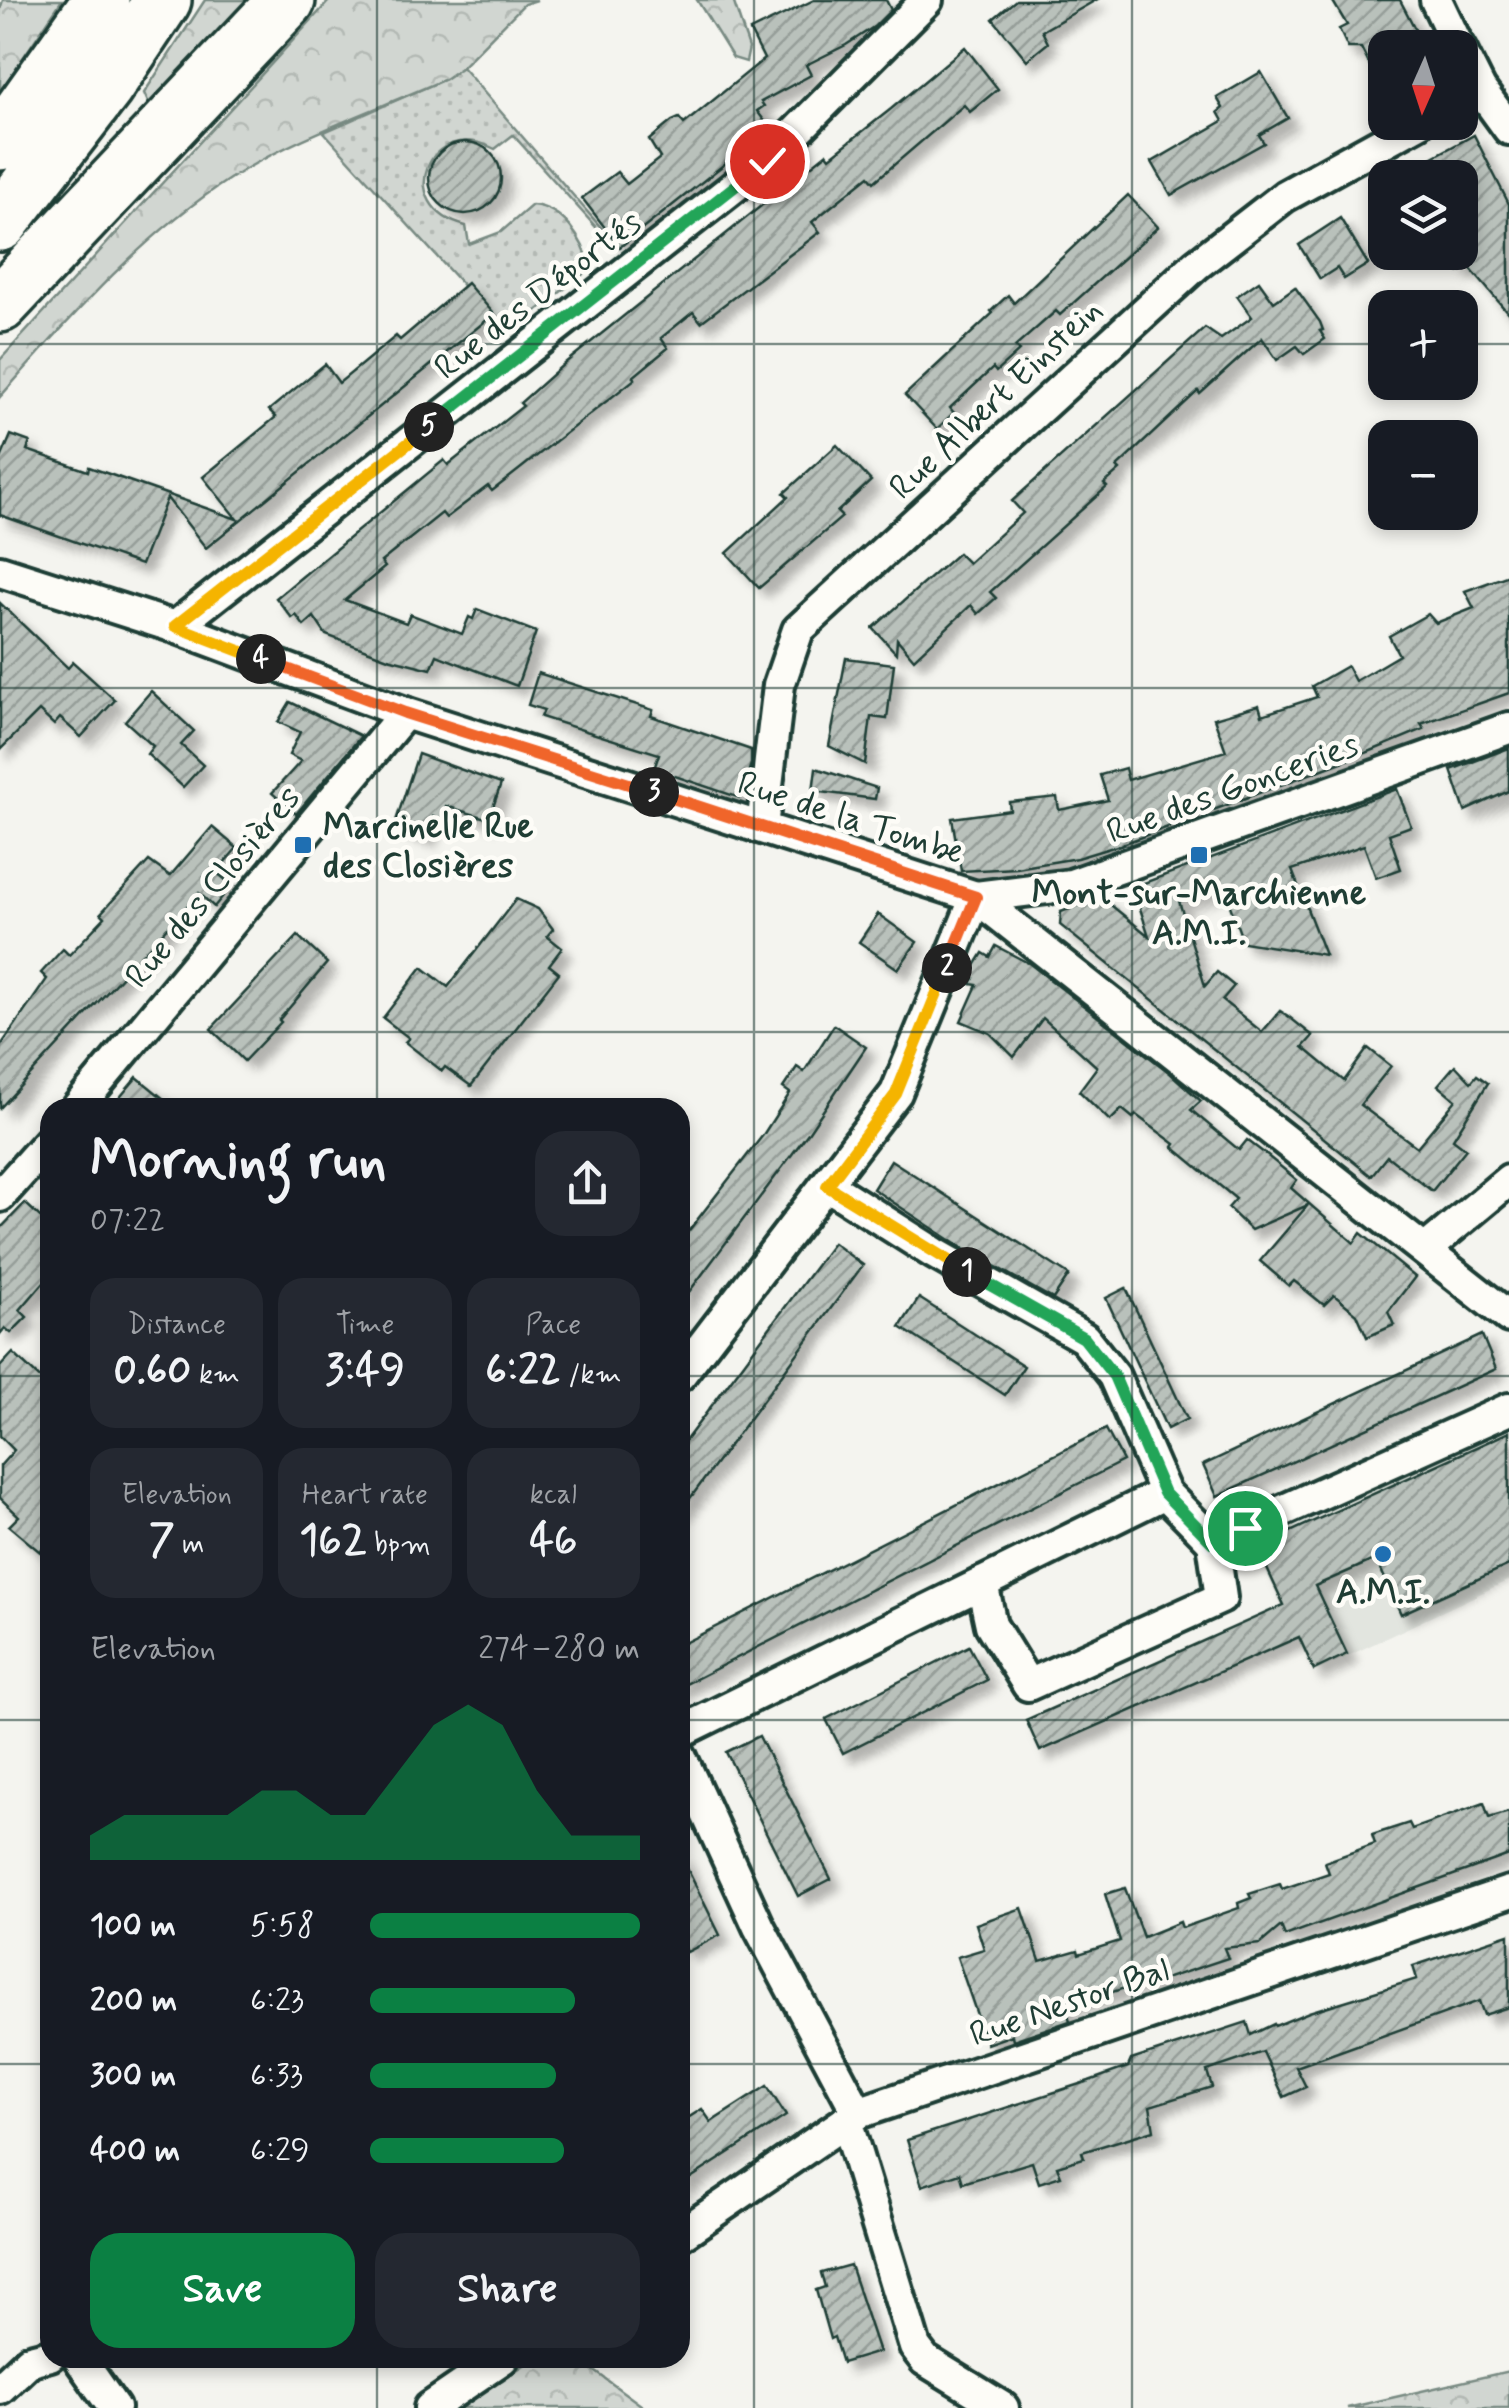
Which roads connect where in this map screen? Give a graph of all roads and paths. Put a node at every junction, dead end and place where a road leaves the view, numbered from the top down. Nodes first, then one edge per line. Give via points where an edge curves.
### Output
1 (101, 0) edge
2 (163, 0) edge
3 (286, 0) edge
4 (926, 0) edge
5 (1436, 0) edge
6 (1451, 30) edge
7 (1478, 101) edge
8 (1509, 130) edge
9 (1386, 140) edge
10 (0, 142) edge
11 (0, 223) edge
12 (0, 304) edge
13 (0, 571) edge
14 (175, 626) junction
15 (405, 713) junction
16 (1509, 728) edge
17 (762, 827) junction
18 (976, 897) junction
19 (85, 1098) edge
20 (40, 1151) edge
21 (1509, 1180) edge
22 (827, 1186) junction
23 (0, 1196) edge
24 (1426, 1250) junction
25 (1509, 1317) edge
26 (690, 1362) edge
27 (1509, 1409) edge
28 (1164, 1493) junction
29 (1212, 1542) junction
30 (982, 1582) junction
31 (690, 1727) edge
32 (690, 1777) edge
33 (1509, 1892) edge
34 (852, 2117) junction
35 (690, 2228) edge
36 (40, 2358) edge
37 (86, 2368) edge
38 (488, 2368) edge
39 (0, 2388) edge
40 (114, 2408) edge
41 (430, 2408) edge
42 (1004, 2408) edge

1 - 10 highway
2 - 11 highway
3 - 12 highway
4 - 14 street, Rue des Déportés via 767,161
5 - 6 street
7 - 8 street
9 - 17 street, Rue Albert Einstein via 1284,196 1196,265 798,630 779,685
13 - 14 street, Rue de la Tombe
14 - 15 street, Rue de la Tombe
15 - 17 street, Rue de la Tombe
15 - 19 street, Rue des Closières
16 - 18 street, Rue des Gonceries via 1071,884
17 - 18 street, Rue de la Tombe
18 - 22 street via 896,1094
18 - 24 street, Rue de la Tombe
20 - 23 street
21 - 24 street
22 - 26 street
22 - 28 street via 1084,1338 1114,1376
24 - 25 street, Rue de la Tombe
27 - 29 street
28 - 29 street
28 - 30 street
29 - 30 street via 1221,1598 1028,1685 992,1626
30 - 31 street
32 - 34 street
33 - 34 street, Rue Nestor Bal
34 - 35 street, Rue Nestor Bal
34 - 42 street via 915,2347 925,2360
36 - 39 street
37 - 40 street
38 - 41 street

